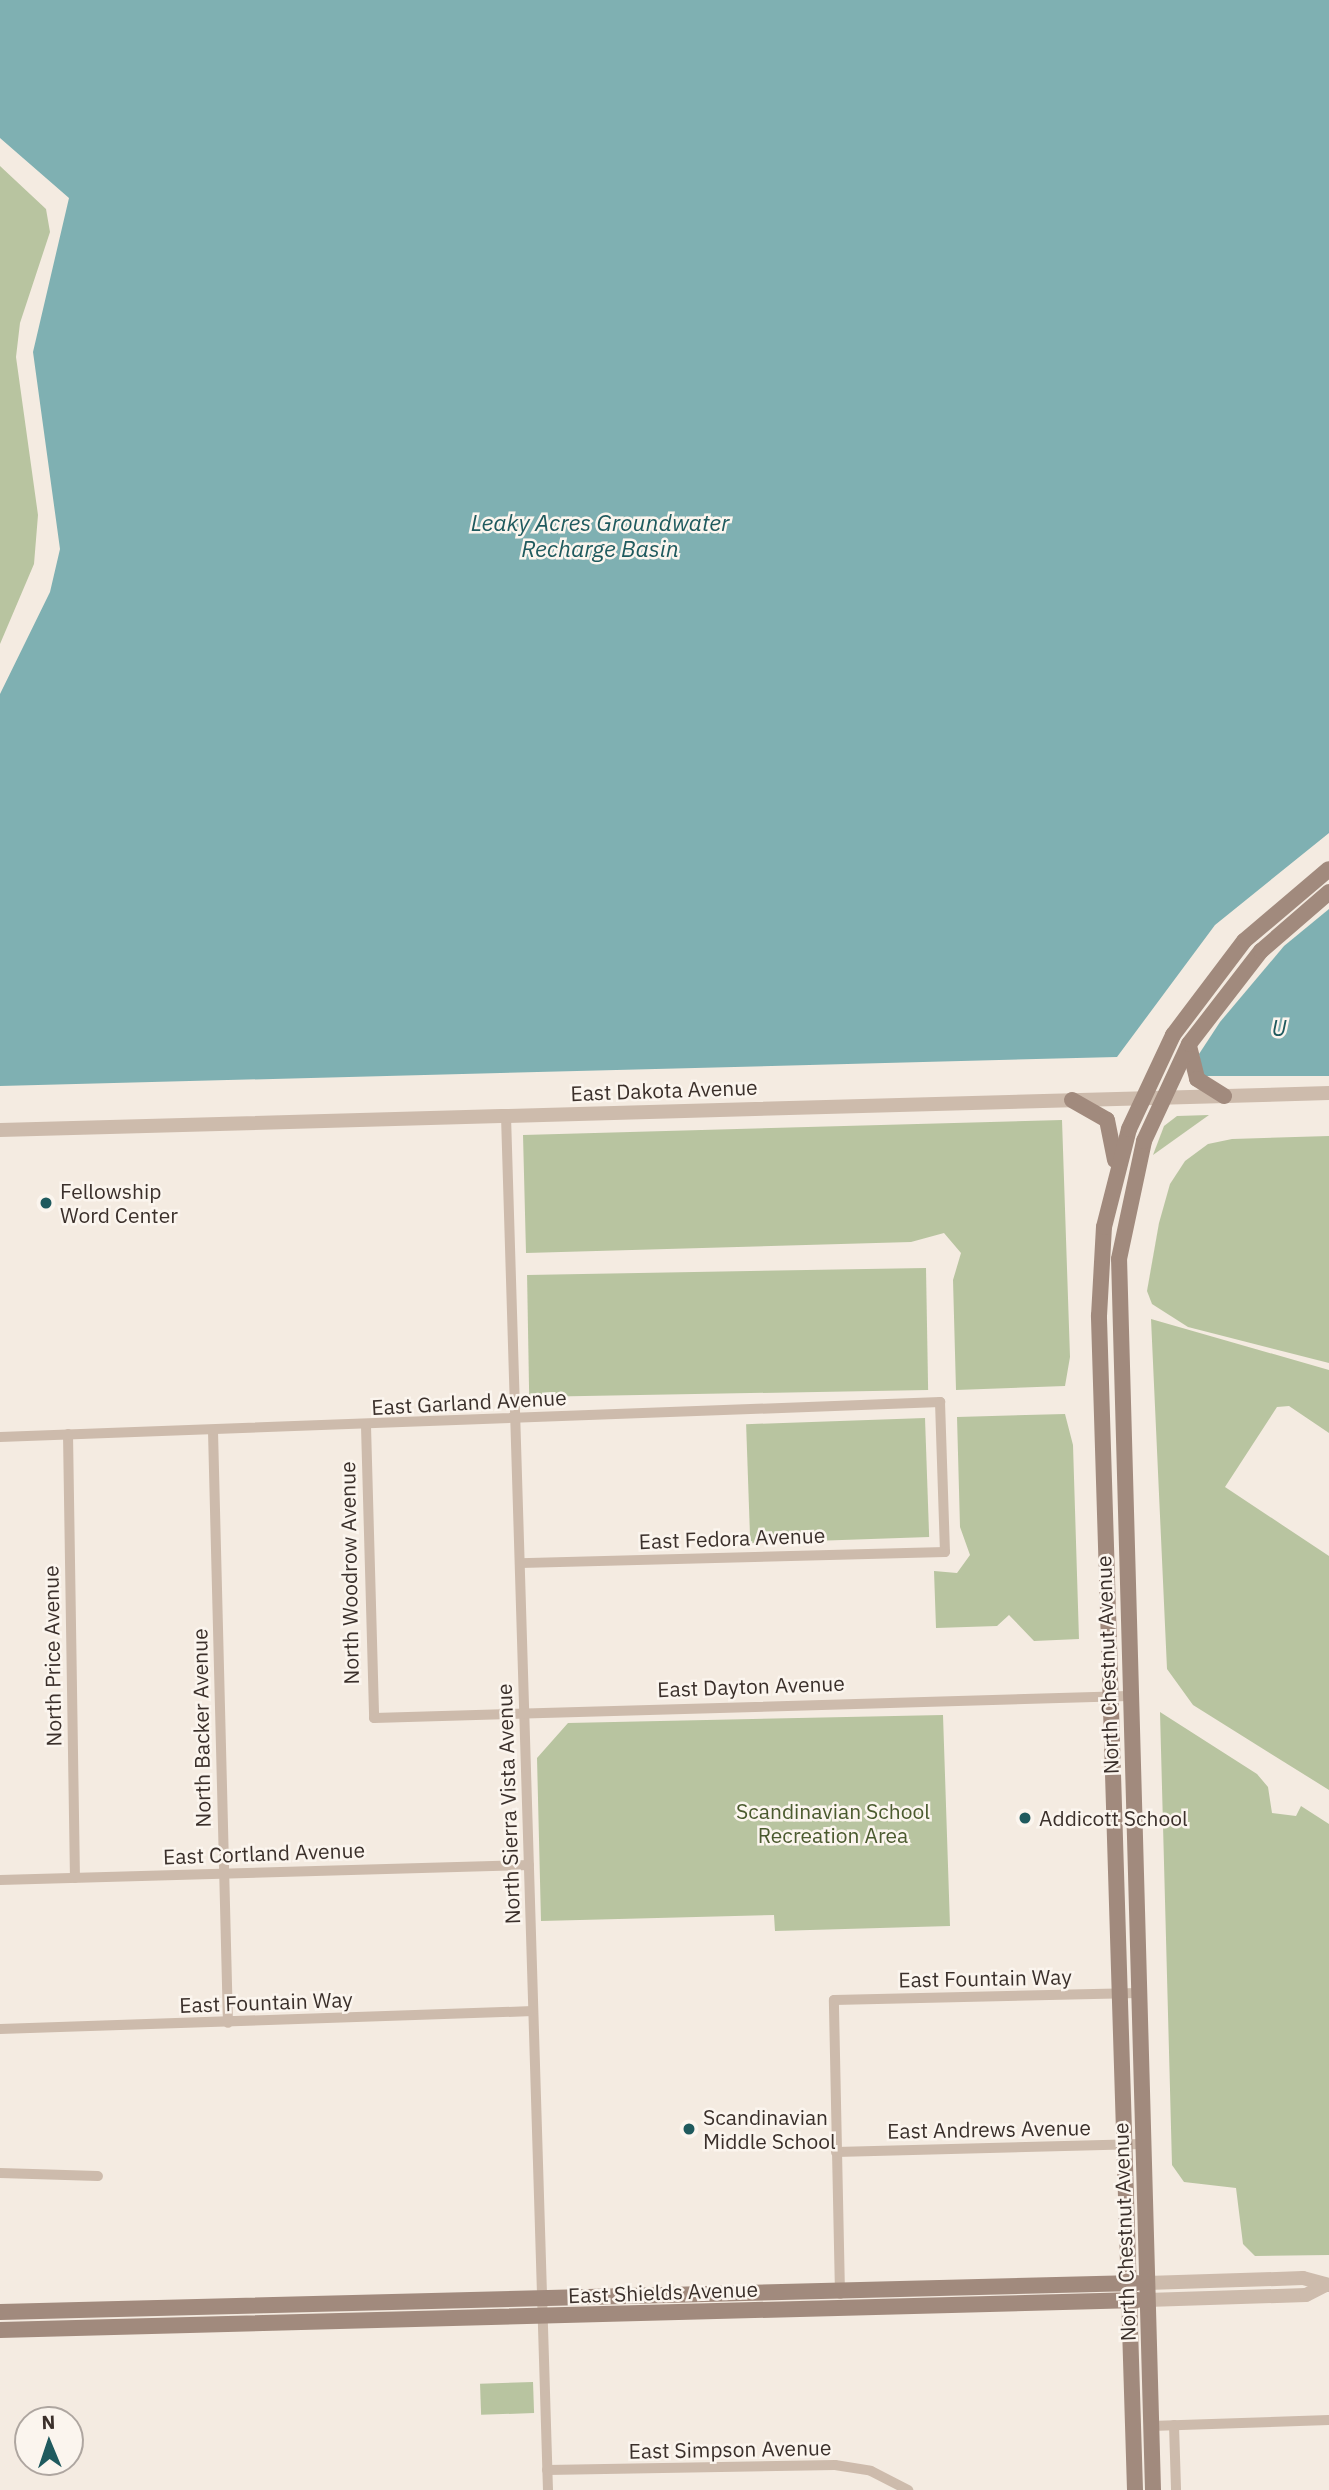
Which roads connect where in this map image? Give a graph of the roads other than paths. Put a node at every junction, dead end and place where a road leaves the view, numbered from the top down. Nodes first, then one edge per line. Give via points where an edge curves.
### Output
1 (1329, 869) edge
2 (1329, 892) edge
3 (1189, 1044) junction
4 (1329, 1093) edge
5 (1224, 1096) junction
6 (1161, 1097) junction
7 (1141, 1098) junction
8 (1072, 1100) junction
9 (506, 1116) junction
10 (0, 1130) edge
11 (1116, 1170) junction
12 (1119, 1397) junction
13 (1101, 1398) junction
14 (515, 1419) junction
15 (366, 1426) junction
16 (213, 1432) junction
17 (68, 1434) junction
18 (0, 1437) edge
19 (945, 1552) joint
20 (520, 1563) junction
21 (1129, 1696) junction
22 (1110, 1697) junction
23 (524, 1712) junction
24 (374, 1718) joint
25 (529, 1865) junction
26 (223, 1873) junction
27 (75, 1878) junction
28 (0, 1880) edge
29 (1138, 1993) junction
30 (1119, 1994) junction
31 (533, 2011) junction
32 (228, 2023) junction
33 (0, 2029) edge
34 (1142, 2144) junction
35 (1124, 2145) junction
36 (836, 2152) junction
37 (0, 2173) edge
38 (99, 2176) dead end
39 (1128, 2283) junction
40 (1147, 2283) junction
41 (1327, 2285) edge
42 (841, 2290) junction
43 (542, 2298) junction
44 (1147, 2300) junction
45 (1129, 2301) junction
46 (335, 2303) junction
47 (840, 2308) junction
48 (0, 2312) edge
49 (542, 2316) junction
50 (257, 2324) junction
51 (0, 2330) edge
52 (1329, 2420) edge
53 (1174, 2425) junction
54 (1151, 2426) junction
55 (1134, 2455) junction
56 (547, 2470) junction
57 (548, 2490) edge
58 (908, 2490) edge
59 (1135, 2490) edge
60 (1145, 2490) edge
61 (1153, 2490) edge
62 (1176, 2490) edge

1 - 7 main road, North Chestnut Avenue via 1274,911 1222,967 1173,1035
2 - 3 main road, North Chestnut Avenue via 1261,950
3 - 5 main road via 1192,1072
3 - 6 main road, North Chestnut Avenue
4 - 5 street, East Dakota Avenue
5 - 6 street, East Dakota Avenue
6 - 7 street, East Dakota Avenue
6 - 12 main road, North Chestnut Avenue via 1138,1160 1121,1241
7 - 8 street, East Dakota Avenue
7 - 11 main road, North Chestnut Avenue
8 - 9 street, East Dakota Avenue
8 - 11 main road via 1107,1120
9 - 10 street, East Dakota Avenue
9 - 14 street, North Sierra Vista Avenue
11 - 13 main road, North Chestnut Avenue via 1100,1276
12 - 13 main road
12 - 21 main road, North Chestnut Avenue
13 - 22 main road, North Chestnut Avenue
14 - 15 street, East Garland Avenue
14 - 19 street, East Garland Avenue via 940,1402
14 - 20 street, North Sierra Vista Avenue
15 - 16 street, East Garland Avenue
15 - 24 street, North Woodrow Avenue
16 - 17 street, East Garland Avenue
16 - 26 street, North Backer Avenue
17 - 18 street, East Garland Avenue
17 - 27 street, North Price Avenue
19 - 20 street, East Fedora Avenue
20 - 23 street, North Sierra Vista Avenue
21 - 22 street, East Dayton Avenue
21 - 29 main road, North Chestnut Avenue
22 - 23 street, East Dayton Avenue
22 - 30 main road, North Chestnut Avenue
23 - 24 street, East Dayton Avenue
23 - 25 street, North Sierra Vista Avenue
25 - 26 street, East Cortland Avenue
25 - 31 street, North Sierra Vista Avenue
26 - 27 street, East Cortland Avenue
26 - 32 street, North Backer Avenue
27 - 28 street, East Cortland Avenue
29 - 30 street, East Fountain Way
29 - 34 main road, North Chestnut Avenue
30 - 35 main road, North Chestnut Avenue
30 - 36 street, East Fountain Way via 834,2000
31 - 32 street, East Fountain Way
31 - 43 street, North Sierra Vista Avenue
32 - 33 street, East Fountain Way
34 - 35 street, East Andrews Avenue
34 - 40 main road, North Chestnut Avenue
35 - 36 street, East Andrews Avenue
35 - 39 main road, North Chestnut Avenue
36 - 42 street
37 - 38 street
39 - 40 main road, East Shields Avenue
39 - 42 main road, East Shields Avenue
39 - 45 main road, North Chestnut Avenue
40 - 41 street, East Shields Avenue via 1303,2278
40 - 44 main road, North Chestnut Avenue
41 - 44 street, East Shields Avenue via 1306,2295
42 - 43 main road, East Shields Avenue
42 - 47 street
43 - 46 main road, East Shields Avenue
43 - 49 street, North Sierra Vista Avenue
44 - 45 main road, East Shields Avenue
44 - 54 main road, North Chestnut Avenue
45 - 47 main road, East Shields Avenue
45 - 55 main road, North Chestnut Avenue
46 - 48 main road, East Shields Avenue
46 - 50 main road via 328,2313
47 - 49 main road, East Shields Avenue
49 - 50 main road, East Shields Avenue
49 - 56 street, North Sierra Vista Avenue
50 - 51 main road, East Shields Avenue
52 - 53 street
53 - 54 street
53 - 62 street
54 - 61 main road, North Chestnut Avenue
55 - 59 main road, North Chestnut Avenue
55 - 60 main road via 1144,2461
56 - 57 street, North Sierra Vista Avenue
56 - 58 street, East Simpson Avenue via 835,2465 871,2471

